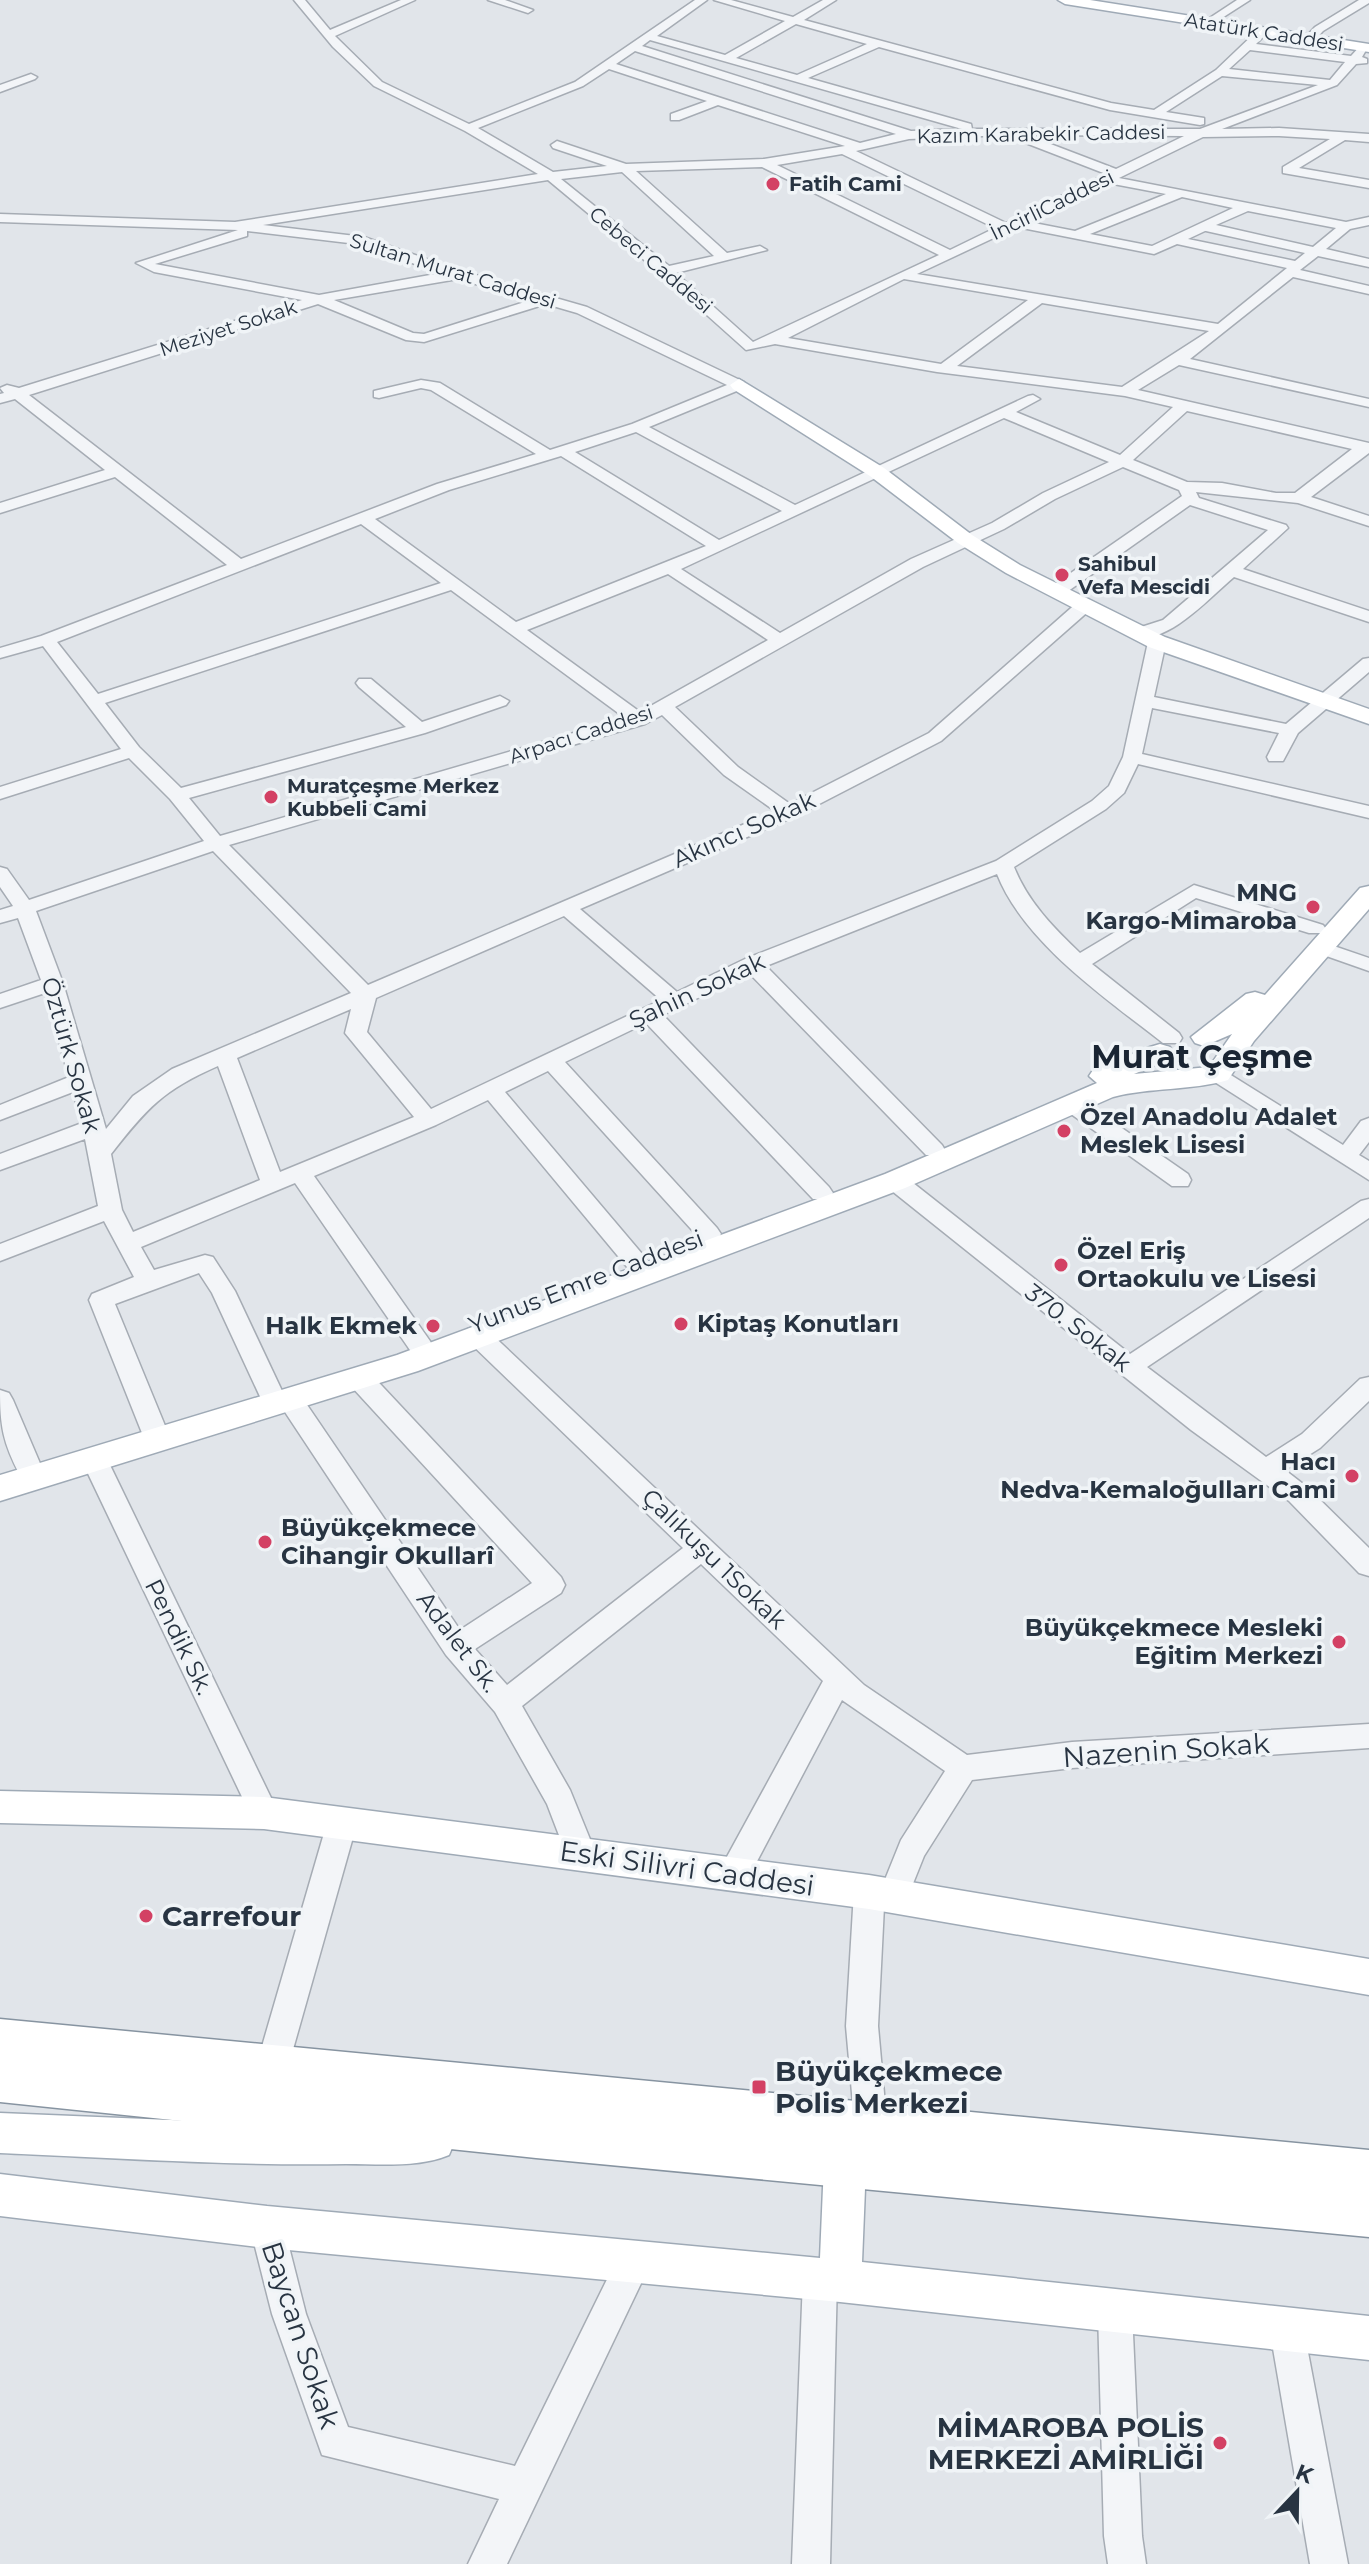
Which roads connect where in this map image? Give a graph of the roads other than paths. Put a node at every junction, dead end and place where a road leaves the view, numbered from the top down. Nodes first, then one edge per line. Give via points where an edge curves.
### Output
1 (322, 0) edge
2 (410, 0) edge
3 (500, 0) edge
4 (702, 0) edge
5 (719, 0) edge
6 (831, 0) edge
7 (1065, 0) edge
8 (1245, 0) edge
9 (1367, 0) edge
10 (1091, 2) edge
11 (301, 4) edge
12 (528, 10) dead end
13 (796, 21) junction
14 (1207, 23) junction
15 (1261, 33) junction
16 (329, 35) junction
17 (650, 37) junction
18 (1309, 40) junction
19 (878, 43) junction
20 (1247, 46) junction
21 (635, 47) junction
22 (1368, 52) edge
23 (727, 58) junction
24 (1351, 59) junction
25 (608, 65) junction
26 (1220, 72) junction
27 (31, 77) dead end
28 (801, 77) junction
29 (1333, 83) junction
30 (0, 89) edge
31 (717, 101) junction
32 (1155, 114) junction
33 (675, 117) dead end
34 (1222, 125) junction
35 (469, 128) junction
36 (1369, 130) edge
37 (1008, 131) junction
38 (986, 132) junction
39 (1201, 133) junction
40 (909, 135) junction
41 (1356, 137) edge
42 (557, 145) dead end
43 (859, 147) junction
44 (843, 150) junction
45 (764, 163) junction
46 (625, 168) junction
47 (549, 175) junction
48 (1112, 176) junction
49 (1369, 184) edge
50 (1179, 194) junction
51 (1245, 207) junction
52 (0, 218) edge
53 (1361, 224) edge
54 (1011, 225) junction
55 (235, 226) junction
56 (1206, 227) junction
57 (256, 228) junction
58 (1075, 235) junction
59 (1179, 241) junction
60 (760, 250) dead end
61 (1315, 250) junction
62 (950, 255) junction
63 (724, 258) junction
64 (1369, 263) edge
65 (1294, 269) junction
66 (666, 271) junction
67 (460, 275) junction
68 (902, 275) junction
69 (1369, 290) edge
70 (319, 299) junction
71 (547, 299) junction
72 (1037, 300) junction
73 (1221, 329) junction
74 (774, 340) junction
75 (1177, 360) junction
76 (744, 364) junction
77 (944, 369) junction
78 (0, 386) edge
79 (1125, 392) junction
80 (17, 393) junction
81 (379, 394) dead end
82 (0, 399) edge
83 (1033, 399) dead end
84 (1369, 403) edge
85 (1183, 406) junction
86 (1007, 414) junction
87 (637, 427) junction
88 (1366, 448) edge
89 (556, 453) junction
90 (1123, 461) junction
91 (117, 471) junction
92 (877, 472) junction
93 (1187, 493) junction
94 (1299, 498) junction
95 (0, 508) edge
96 (795, 511) junction
97 (363, 518) junction
98 (1369, 521) edge
99 (965, 539) junction
100 (718, 547) junction
101 (240, 567) junction
102 (669, 568) junction
103 (1230, 570) junction
104 (454, 584) junction
105 (1058, 590) junction
106 (1085, 605) junction
107 (1369, 617) edge
108 (517, 628) junction
109 (1149, 638) junction
110 (47, 640) junction
111 (781, 641) junction
112 (0, 653) edge
113 (1369, 663) edge
114 (365, 683) dead end
115 (94, 701) junction
116 (500, 701) dead end
117 (1145, 701) junction
118 (1326, 702) junction
119 (664, 707) junction
120 (1369, 717) edge
121 (639, 720) junction
122 (419, 729) junction
123 (1290, 730) junction
124 (132, 751) junction
125 (1132, 757) junction
126 (1276, 757) dead end
127 (0, 793) edge
128 (177, 795) junction
129 (789, 812) junction
130 (1369, 812) edge
131 (216, 843) junction
132 (1003, 865) junction
133 (1369, 868) edge
134 (0, 873) edge
135 (1369, 893) edge
136 (24, 907) junction
137 (566, 908) junction
138 (0, 917) edge
139 (1319, 938) junction
140 (752, 964) junction
141 (1078, 964) junction
142 (1369, 965) edge
143 (53, 983) junction
144 (366, 996) junction
145 (674, 1000) junction
146 (0, 1001) edge
147 (649, 1014) junction
148 (1204, 1037) junction
149 (1166, 1046) junction
150 (225, 1054) junction
151 (551, 1060) junction
152 (1223, 1067) junction
153 (1188, 1077) junction
154 (81, 1080) junction
155 (491, 1089) junction
156 (1072, 1104) junction
157 (0, 1113) edge
158 (428, 1120) junction
159 (1369, 1126) edge
160 (94, 1127) junction
161 (934, 1150) junction
162 (98, 1154) junction
163 (1346, 1157) junction
164 (0, 1162) edge
165 (1369, 1172) edge
166 (300, 1173) junction
167 (1180, 1180) dead end
168 (895, 1181) junction
169 (273, 1183) junction
170 (821, 1193) junction
171 (1369, 1207) edge
172 (110, 1210) junction
173 (709, 1234) junction
174 (128, 1243) junction
175 (0, 1253) edge
176 (635, 1261) junction
177 (148, 1281) junction
178 (477, 1335) junction
179 (421, 1347) junction
180 (1129, 1367) junction
181 (359, 1378) junction
182 (1369, 1386) edge
183 (281, 1398) junction
184 (0, 1400) edge
185 (155, 1433) junction
186 (95, 1461) junction
187 (1265, 1470) junction
188 (14, 1472) edge
189 (0, 1488) edge
190 (702, 1548) junction
191 (1369, 1565) edge
192 (456, 1647) junction
193 (839, 1679) junction
194 (505, 1703) junction
195 (1369, 1736) edge
196 (963, 1768) junction
197 (0, 1807) edge
198 (264, 1813) junction
199 (342, 1823) junction
200 (581, 1854) junction
201 (734, 1874) junction
202 (881, 1894) junction
203 (1369, 1977) edge
204 (0, 2041) edge
205 (272, 2067) junction
206 (0, 2080) edge
207 (871, 2127) junction
208 (0, 2133) edge
209 (536, 2135) junction
210 (845, 2164) junction
211 (1369, 2173) edge
212 (0, 2195) edge
213 (1369, 2213) edge
214 (267, 2227) junction
215 (634, 2261) junction
216 (830, 2280) junction
217 (1115, 2311) junction
218 (1287, 2331) junction
219 (1369, 2338) edge
220 (523, 2486) junction
221 (487, 2564) edge
222 (811, 2564) edge
223 (1127, 2564) edge
224 (1329, 2564) edge

1 - 11 street
2 - 16 street
3 - 12 street
4 - 17 street
5 - 13 street
6 - 13 street
7 - 10 main road, Atatürk Caddesi
8 - 14 street
9 - 18 street
10 - 14 main road, Atatürk Caddesi
11 - 16 street, Cebeci Caddesi
13 - 19 street
13 - 23 street
14 - 15 main road, Atatürk Caddesi
15 - 18 main road, Atatürk Caddesi
15 - 20 street
16 - 35 street, Cebeci Caddesi via 378,84
17 - 21 street
17 - 23 street
18 - 22 main road, Atatürk Caddesi
19 - 28 street
19 - 32 street
20 - 24 street
20 - 26 street
21 - 25 street
21 - 40 street
22 - 24 street
23 - 28 street
24 - 29 street
25 - 31 street
25 - 35 street via 579,84
26 - 29 street
26 - 32 street
27 - 30 street
28 - 38 street
29 - 34 street
31 - 33 street
31 - 43 street
32 - 34 street
34 - 39 street
35 - 47 street, Cebeci Caddesi
36 - 41 street
37 - 38 street, Kazım Karabekir Caddesi
37 - 39 street, Kazım Karabekir Caddesi
37 - 48 street
38 - 40 street, Kazım Karabekir Caddesi
39 - 41 street, İncirliCaddesi
39 - 48 street, İncirliCaddesi
40 - 43 street, Kazım Karabekir Caddesi
41 - 49 street via 1287,170
42 - 46 street
43 - 44 street, Kazım Karabekir Caddesi
44 - 45 street, Kazım Karabekir Caddesi
44 - 54 street
45 - 46 street, Kazım Karabekir Caddesi
45 - 62 street
46 - 47 street, Kazım Karabekir Caddesi
46 - 63 street
47 - 55 street, Kazım Karabekir Caddesi
47 - 66 street, Cebeci Caddesi
48 - 50 street
48 - 54 street, İncirliCaddesi
50 - 51 street
50 - 58 street
51 - 53 street
51 - 56 street
52 - 55 street, Sultan Murat Caddesi
53 - 61 street
54 - 58 street
54 - 62 street, İncirliCaddesi
55 - 57 street, Sultan Murat Caddesi
56 - 59 street
56 - 61 street
57 - 67 street, Sultan Murat Caddesi via 359,240
57 - 70 street via 150,264
58 - 59 street via 1145,250
59 - 65 street
60 - 63 street
61 - 64 street
61 - 65 street
62 - 68 street, İncirliCaddesi
63 - 66 street
65 - 69 street
65 - 73 street
66 - 76 street, Cebeci Caddesi
67 - 70 street, Meziyet Sokak
67 - 71 street, Sultan Murat Caddesi
68 - 72 street
68 - 74 street, İncirliCaddesi
70 - 71 street via 424,338
70 - 80 street, Meziyet Sokak
71 - 76 street, Sultan Murat Caddesi via 613,323 702,368
72 - 73 street
72 - 77 street
73 - 75 street
74 - 76 street, İncirliCaddesi
74 - 77 street
75 - 79 street
75 - 84 street
76 - 87 street, İncirliCaddesi
76 - 92 main road
77 - 79 street
78 - 80 street
79 - 85 street
80 - 82 street, Meziyet Sokak
80 - 91 street
81 - 89 street via 435,386
83 - 86 street
85 - 88 street
85 - 90 street, Arpacı Caddesi
86 - 90 street
86 - 92 street
87 - 89 street, İncirliCaddesi
87 - 96 street
88 - 94 street
89 - 97 street, İncirliCaddesi via 484,473
89 - 100 street
90 - 93 street
90 - 99 street, Arpacı Caddesi
91 - 95 street
91 - 101 street
92 - 96 street
92 - 99 main road
93 - 94 street via 1222,488
93 - 103 street via 1280,528
93 - 105 street
94 - 98 street
96 - 100 street
97 - 101 street, İncirliCaddesi
97 - 104 street
99 - 105 main road
99 - 111 street, Arpacı Caddesi
100 - 102 street
101 - 110 street, İncirliCaddesi
102 - 108 street
102 - 111 street
103 - 107 street
103 - 109 street
104 - 108 street
104 - 115 street
105 - 106 main road
106 - 109 main road
106 - 129 street, Akıncı Sokak via 935,737
108 - 121 street
109 - 117 street, Şahin Sokak
109 - 118 main road
110 - 112 street, İncirliCaddesi
110 - 115 street
111 - 119 street, Arpacı Caddesi
113 - 118 street
114 - 122 street
115 - 124 street
116 - 122 street
117 - 123 street
117 - 125 street, Şahin Sokak
118 - 120 main road
118 - 123 street
119 - 121 street, Arpacı Caddesi
119 - 129 street via 731,771
121 - 131 street, Arpacı Caddesi
122 - 128 street
123 - 126 street
124 - 127 street
124 - 128 street
125 - 130 street
125 - 132 street, Şahin Sokak via 1117,789 1099,805
128 - 131 street
129 - 137 street, Akıncı Sokak
131 - 136 street, Arpacı Caddesi
131 - 144 street
132 - 140 street, Şahin Sokak
132 - 141 street via 1007,883
133 - 139 main road
134 - 136 street, Öztürk Sokak
135 - 139 main road
136 - 138 street, Arpacı Caddesi
136 - 143 street, Öztürk Sokak
137 - 144 street, Akıncı Sokak
137 - 145 street
139 - 141 street via 1194,891
139 - 142 street
139 - 148 main road via 1246,1011
139 - 152 main road
140 - 145 street, Şahin Sokak
140 - 161 street
141 - 149 street
143 - 146 street
143 - 154 street, Öztürk Sokak
144 - 150 street, Akıncı Sokak
144 - 158 street via 356,1033
145 - 147 street, Şahin Sokak
147 - 151 street, Şahin Sokak
147 - 170 street
148 - 149 main road via 1187,1035
148 - 152 main road via 1224,1049
149 - 153 main road via 1168,1067
149 - 161 main road, Yunus Emre Caddesi
150 - 162 street, Akıncı Sokak via 159,1086
150 - 169 street
151 - 155 street, Şahin Sokak
151 - 173 street
152 - 153 main road
152 - 163 street
153 - 156 main road via 1140,1081
154 - 157 street
154 - 160 street, Öztürk Sokak
155 - 158 street, Şahin Sokak
155 - 176 street
156 - 167 street
156 - 168 main road
158 - 166 street, Şahin Sokak
159 - 163 street
160 - 162 street, Öztürk Sokak
160 - 164 street
161 - 170 main road, Yunus Emre Caddesi
162 - 172 street, Öztürk Sokak
163 - 165 street
166 - 169 street, Şahin Sokak
166 - 179 street
168 - 178 main road
168 - 180 street, 370. Sokak
169 - 174 street, Şahin Sokak
170 - 173 main road, Yunus Emre Caddesi
171 - 180 street
172 - 174 street, Öztürk Sokak
172 - 175 street
173 - 176 main road, Yunus Emre Caddesi
174 - 177 street, Öztürk Sokak
176 - 179 main road, Yunus Emre Caddesi
177 - 183 street, Adalet Sk. via 205,1263
177 - 185 street via 101,1300
178 - 181 main road
178 - 190 street, Çalıkuşu 1Sokak
179 - 183 main road, Yunus Emre Caddesi
180 - 187 street, 370. Sokak
181 - 183 main road
181 - 192 street via 551,1585
182 - 187 street via 1311,1441
183 - 185 main road, Yunus Emre Caddesi
183 - 186 main road
183 - 192 street, Adalet Sk.
184 - 188 street
185 - 188 main road, Yunus Emre Caddesi
186 - 189 main road
186 - 198 street, Pendik Sk.
187 - 191 street, 370. Sokak via 1298,1494
190 - 193 street, Çalıkuşu 1Sokak
190 - 194 street
192 - 194 street, Adalet Sk.
193 - 196 street, Çalıkuşu 1Sokak
193 - 201 street
194 - 200 street, Adalet Sk. via 560,1799
195 - 196 street, Nazenin Sokak via 1072,1755
196 - 202 street
197 - 198 main road, Eski Silivri Caddesi
198 - 199 main road, Eski Silivri Caddesi
199 - 200 main road, Eski Silivri Caddesi
199 - 205 street
200 - 201 main road, Eski Silivri Caddesi
201 - 202 main road, Eski Silivri Caddesi
202 - 203 main road, Eski Silivri Caddesi
202 - 207 street via 862,2026
204 - 205 highway
205 - 207 highway
206 - 209 highway
207 - 211 highway
208 - 209 main road via 374,2145
209 - 210 highway
210 - 213 highway
210 - 216 main road
212 - 214 main road
214 - 215 main road
214 - 220 street, Baycan Sokak via 289,2314 335,2442
215 - 216 main road
215 - 220 street
216 - 217 main road
216 - 222 street
217 - 218 main road
217 - 223 street
218 - 219 main road
218 - 224 street
220 - 221 street

